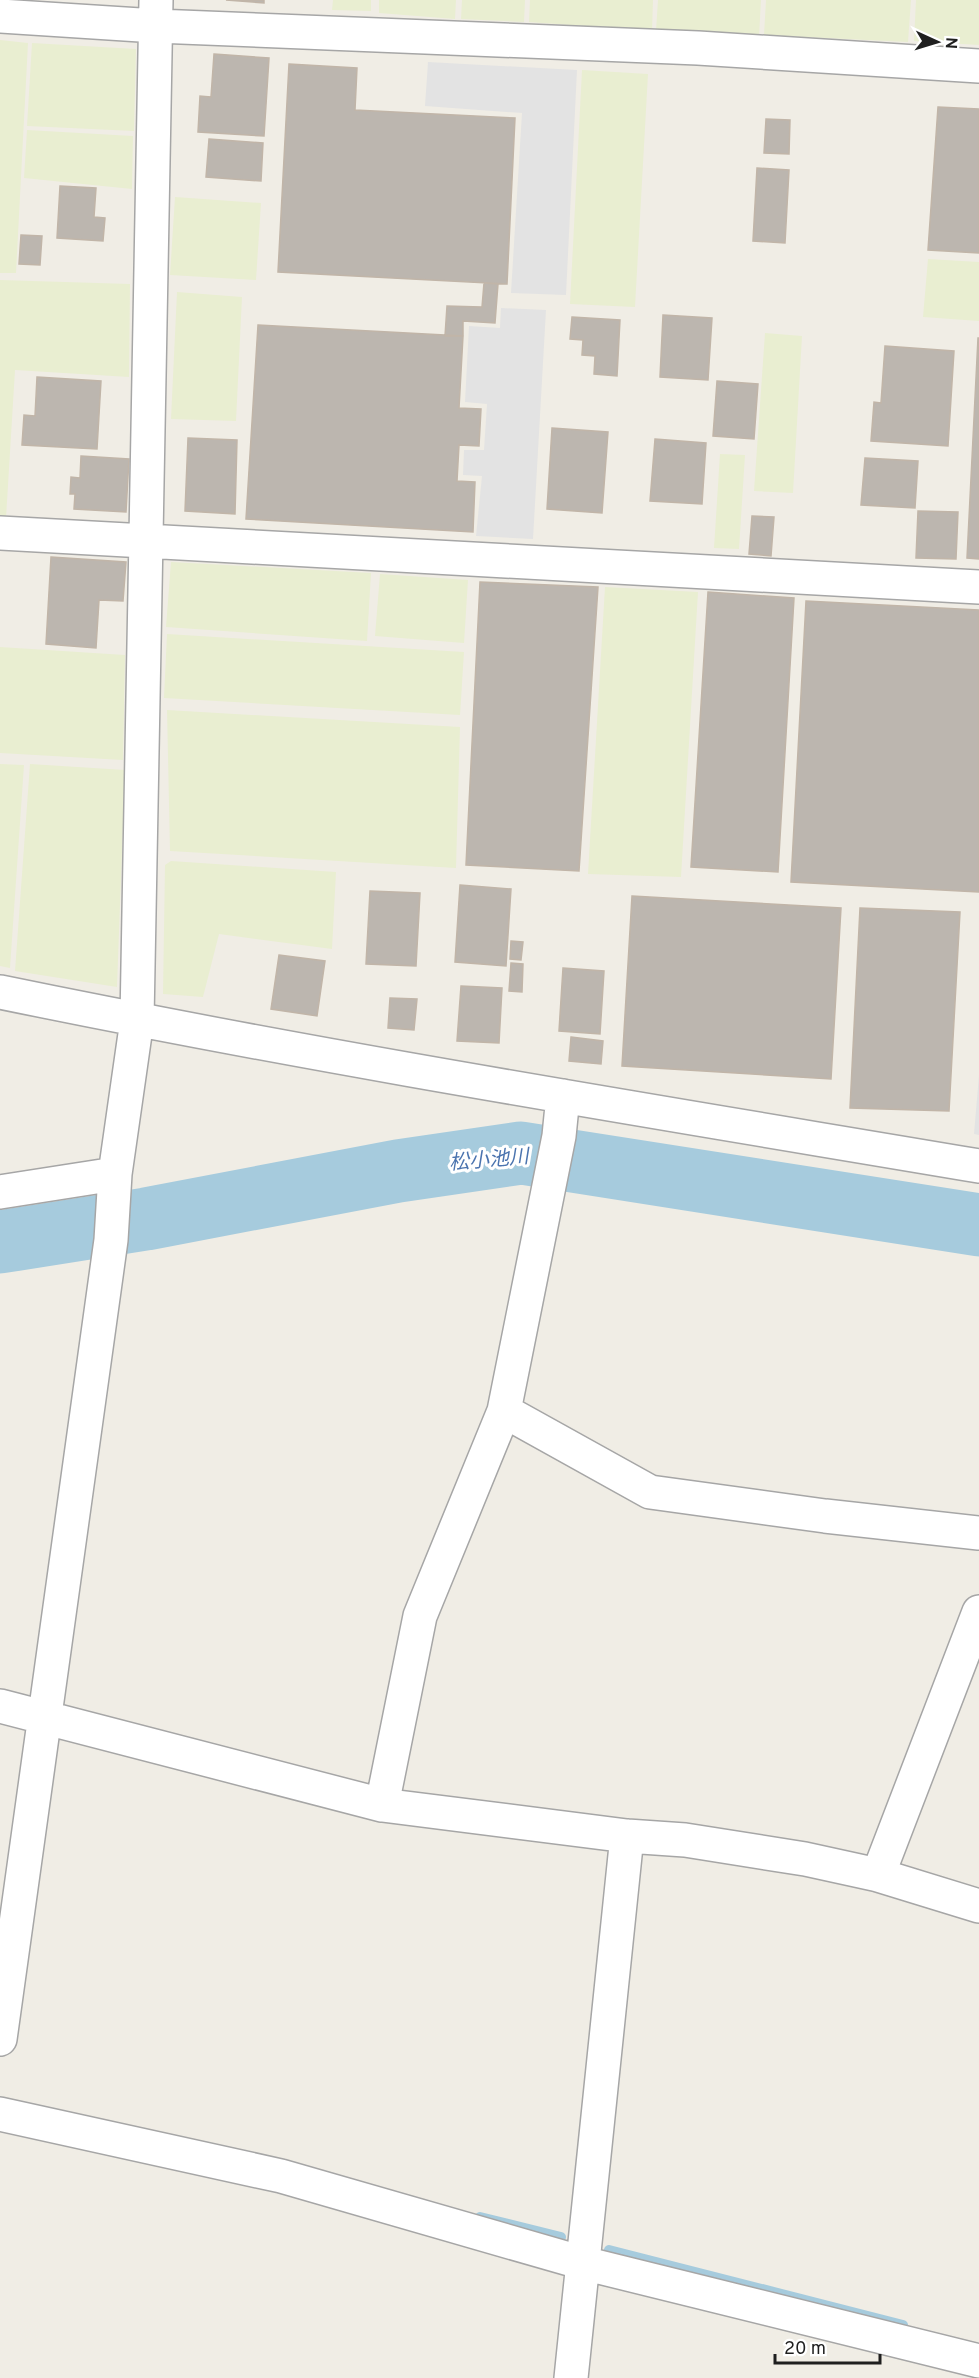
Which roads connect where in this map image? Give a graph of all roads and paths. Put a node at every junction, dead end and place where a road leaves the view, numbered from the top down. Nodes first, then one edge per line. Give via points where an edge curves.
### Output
1 (156, 13) edge
2 (0, 16) edge
3 (979, 66) edge
4 (0, 533) edge
5 (147, 540) junction
6 (979, 587) edge
7 (0, 992) edge
8 (137, 1020) junction
9 (563, 1096) junction
10 (979, 1166) edge
11 (115, 1176) junction
12 (0, 1192) edge
13 (504, 1411) junction
14 (979, 1533) edge
15 (979, 1612) edge
16 (0, 1706) edge
17 (44, 1719) junction
18 (382, 1805) junction
19 (627, 1836) junction
20 (878, 1875) junction
21 (979, 1906) edge
22 (0, 2039) edge
23 (0, 2114) edge
24 (583, 2263) junction
25 (979, 2361) edge
26 (571, 2378) edge

1 - 2 street
1 - 3 street
1 - 5 street
4 - 5 street
5 - 6 street
5 - 8 street
7 - 8 street
8 - 9 street
8 - 11 street
9 - 10 street
9 - 13 street via 553,1170
11 - 12 street
11 - 17 street via 111,1240
13 - 14 street via 650,1492
13 - 18 street via 420,1616
15 - 20 street
16 - 17 street
17 - 18 street
17 - 22 street
18 - 19 street
19 - 20 street via 685,1840
19 - 24 street
20 - 21 street
23 - 24 street via 281,2176
24 - 25 street
24 - 26 street

